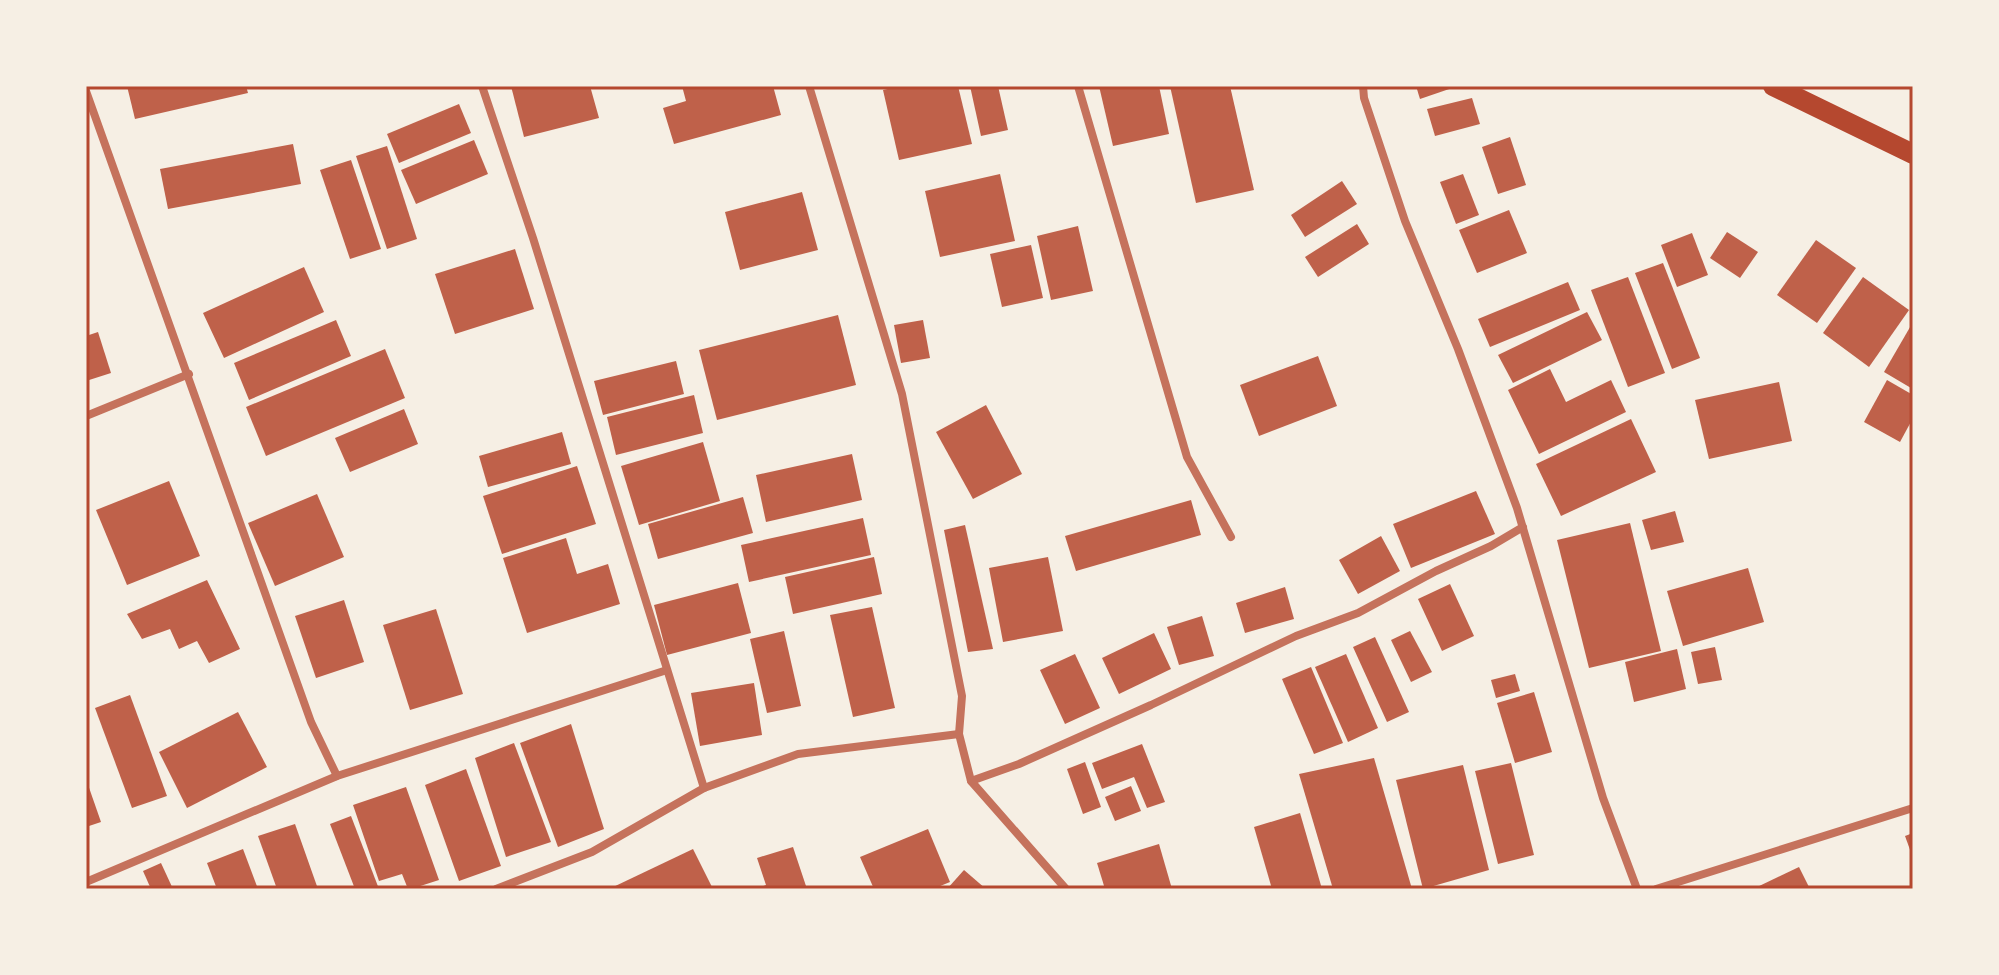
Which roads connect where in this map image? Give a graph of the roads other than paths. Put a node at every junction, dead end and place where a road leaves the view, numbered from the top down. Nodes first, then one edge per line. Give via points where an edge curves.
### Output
1 (482, 86) edge
2 (809, 86) edge
3 (1078, 86) edge
4 (1363, 86) edge
5 (1773, 86) edge
6 (86, 91) edge
7 (1913, 154) edge
8 (189, 374) junction
9 (86, 416) edge
10 (1523, 527) junction
11 (1231, 537) dead end
12 (667, 670) junction
13 (959, 734) junction
14 (337, 776) junction
15 (971, 781) junction
16 (704, 788) junction
17 (1913, 808) edge
18 (86, 882) edge
19 (496, 889) edge
20 (1066, 889) edge
21 (1637, 889) edge
22 (1656, 889) edge

1 - 12 street
2 - 13 street via 902,394 962,696
3 - 11 street via 1187,457
4 - 10 street via 1405,221
5 - 7 main road
6 - 8 street
8 - 9 street
8 - 14 street via 311,722
10 - 15 street via 1358,613
10 - 21 street via 1603,798
12 - 14 street
12 - 16 street
13 - 15 street
13 - 16 street via 798,754
14 - 18 street
15 - 20 street
16 - 19 street via 592,852
17 - 22 street

